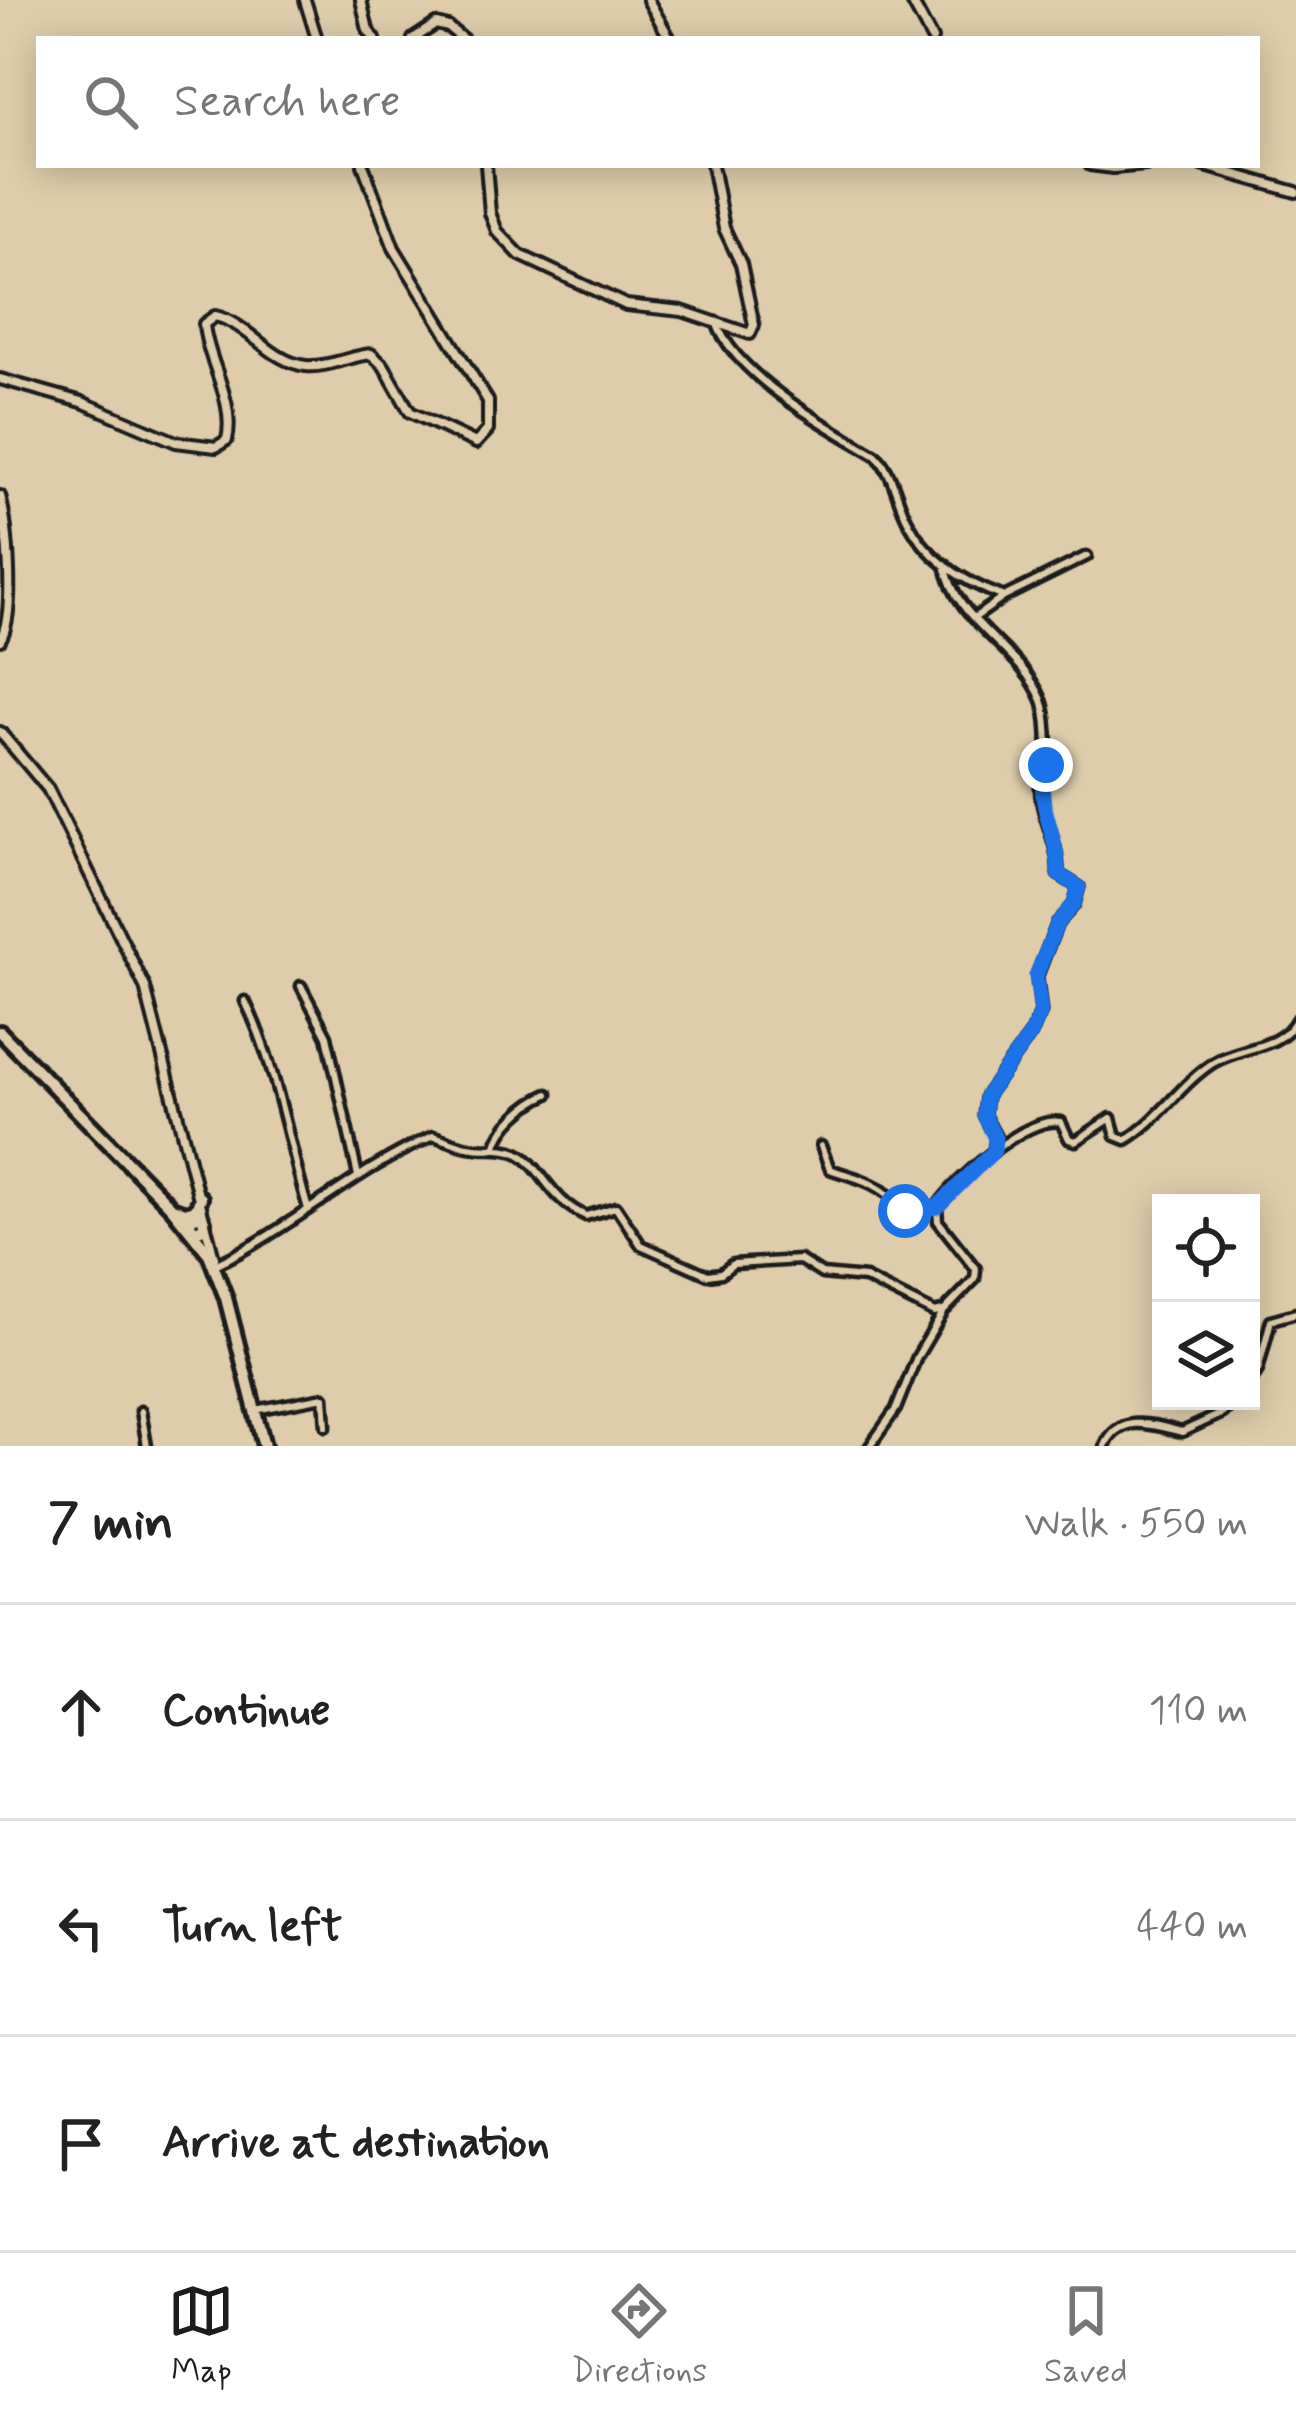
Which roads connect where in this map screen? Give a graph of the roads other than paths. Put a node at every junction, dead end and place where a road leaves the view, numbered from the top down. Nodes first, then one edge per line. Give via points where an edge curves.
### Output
1 (305, 0) edge
2 (361, 0) edge
3 (648, 0) edge
4 (911, 0) edge
5 (316, 36) edge
6 (373, 36) edge
7 (418, 36) edge
8 (459, 36) edge
9 (668, 36) edge
10 (930, 36) edge
11 (364, 168) edge
12 (486, 168) edge
13 (713, 168) edge
14 (1212, 168) edge
15 (1296, 192) edge
16 (716, 322) junction
17 (0, 379) edge
18 (0, 496) edge
19 (3, 523) edge
20 (1087, 556) dead end
21 (945, 564) junction
22 (1004, 597) junction
23 (974, 618) junction
24 (0, 640) edge
25 (0, 732) edge
26 (301, 986) dead end
27 (245, 1001) dead end
28 (1296, 1020) edge
29 (0, 1032) edge
30 (548, 1094) dead end
31 (821, 1146) dead end
32 (495, 1149) junction
33 (994, 1151) junction
34 (358, 1176) junction
35 (937, 1207) junction
36 (172, 1208) junction
37 (308, 1209) junction
38 (195, 1218) junction
39 (215, 1265) junction
40 (945, 1310) junction
41 (1296, 1313) edge
42 (1260, 1362) edge
43 (1226, 1410) edge
44 (255, 1411) junction
45 (141, 1412) dead end
46 (326, 1426) dead end
47 (147, 1446) edge
48 (264, 1446) edge
49 (870, 1446) edge
50 (1106, 1446) edge

1 - 5 street
2 - 6 street
3 - 9 street
4 - 10 street
7 - 8 street via 436,24
11 - 17 street via 394,248 488,400 488,430 476,443 410,412 371,354 303,366 215,316 204,324 206,343 230,427 216,447 176,442 99,408
12 - 16 street via 490,213 520,255 626,305
13 - 16 street via 754,325 749,334
14 - 15 street
16 - 21 street via 755,371 876,455 907,521
18 - 19 street
19 - 24 street via 7,629
20 - 22 street
21 - 22 street
21 - 23 street via 947,582
22 - 23 street
23 - 33 street via 1041,698 1040,783 1058,874 1079,887 1036,976 1041,1012 986,1096
25 - 38 street via 48,790 145,987
26 - 34 street via 327,1036
27 - 37 street via 268,1049
28 - 33 street via 1286,1036 1213,1063 1126,1140 1116,1136 1111,1118 1076,1141 1055,1120
29 - 36 main road
30 - 32 street via 531,1102
31 - 35 street via 830,1169 879,1187 897,1207
32 - 34 street via 433,1136
32 - 40 street via 520,1154 572,1210 586,1216 616,1207 641,1245 708,1275 733,1264 800,1260 822,1274 865,1278 935,1313
33 - 35 street
34 - 37 street
35 - 40 street via 938,1221 976,1269
36 - 38 main road
36 - 38 main road
37 - 39 street
38 - 39 main road
38 - 39 street
39 - 44 main road
40 - 49 street
41 - 42 street via 1271,1320
43 - 50 street via 1183,1432 1127,1424
44 - 46 street via 323,1397
44 - 48 main road
45 - 47 street

